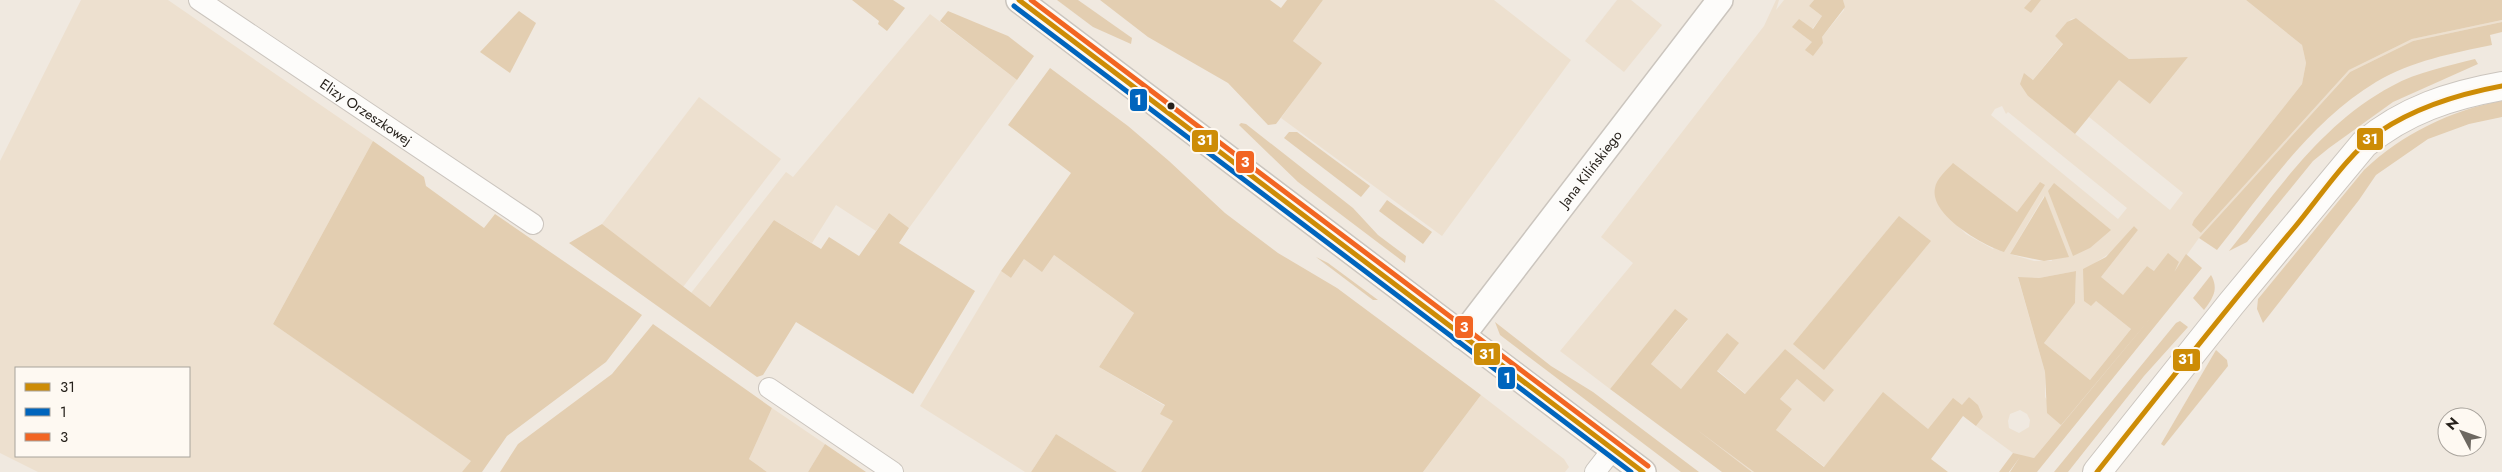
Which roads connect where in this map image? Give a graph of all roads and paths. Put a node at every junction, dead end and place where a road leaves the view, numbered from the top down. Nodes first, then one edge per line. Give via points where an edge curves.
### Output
1 (199, 0) edge
2 (1019, 0) edge
3 (1720, 0) edge
4 (2502, 86) edge
5 (532, 224) dead end
6 (1462, 336) junction
7 (769, 388) dead end
8 (1613, 449) junction
9 (893, 472) edge
10 (1595, 472) edge
11 (1643, 472) edge
12 (2097, 472) edge

1 - 5 street, Elizy Orzeszkowej
2 - 6 street
3 - 6 street, Jana Kilińskiego
4 - 12 main road via 2470,92 2421,108 2364,144
6 - 8 street
7 - 9 street
8 - 10 street
8 - 11 street

